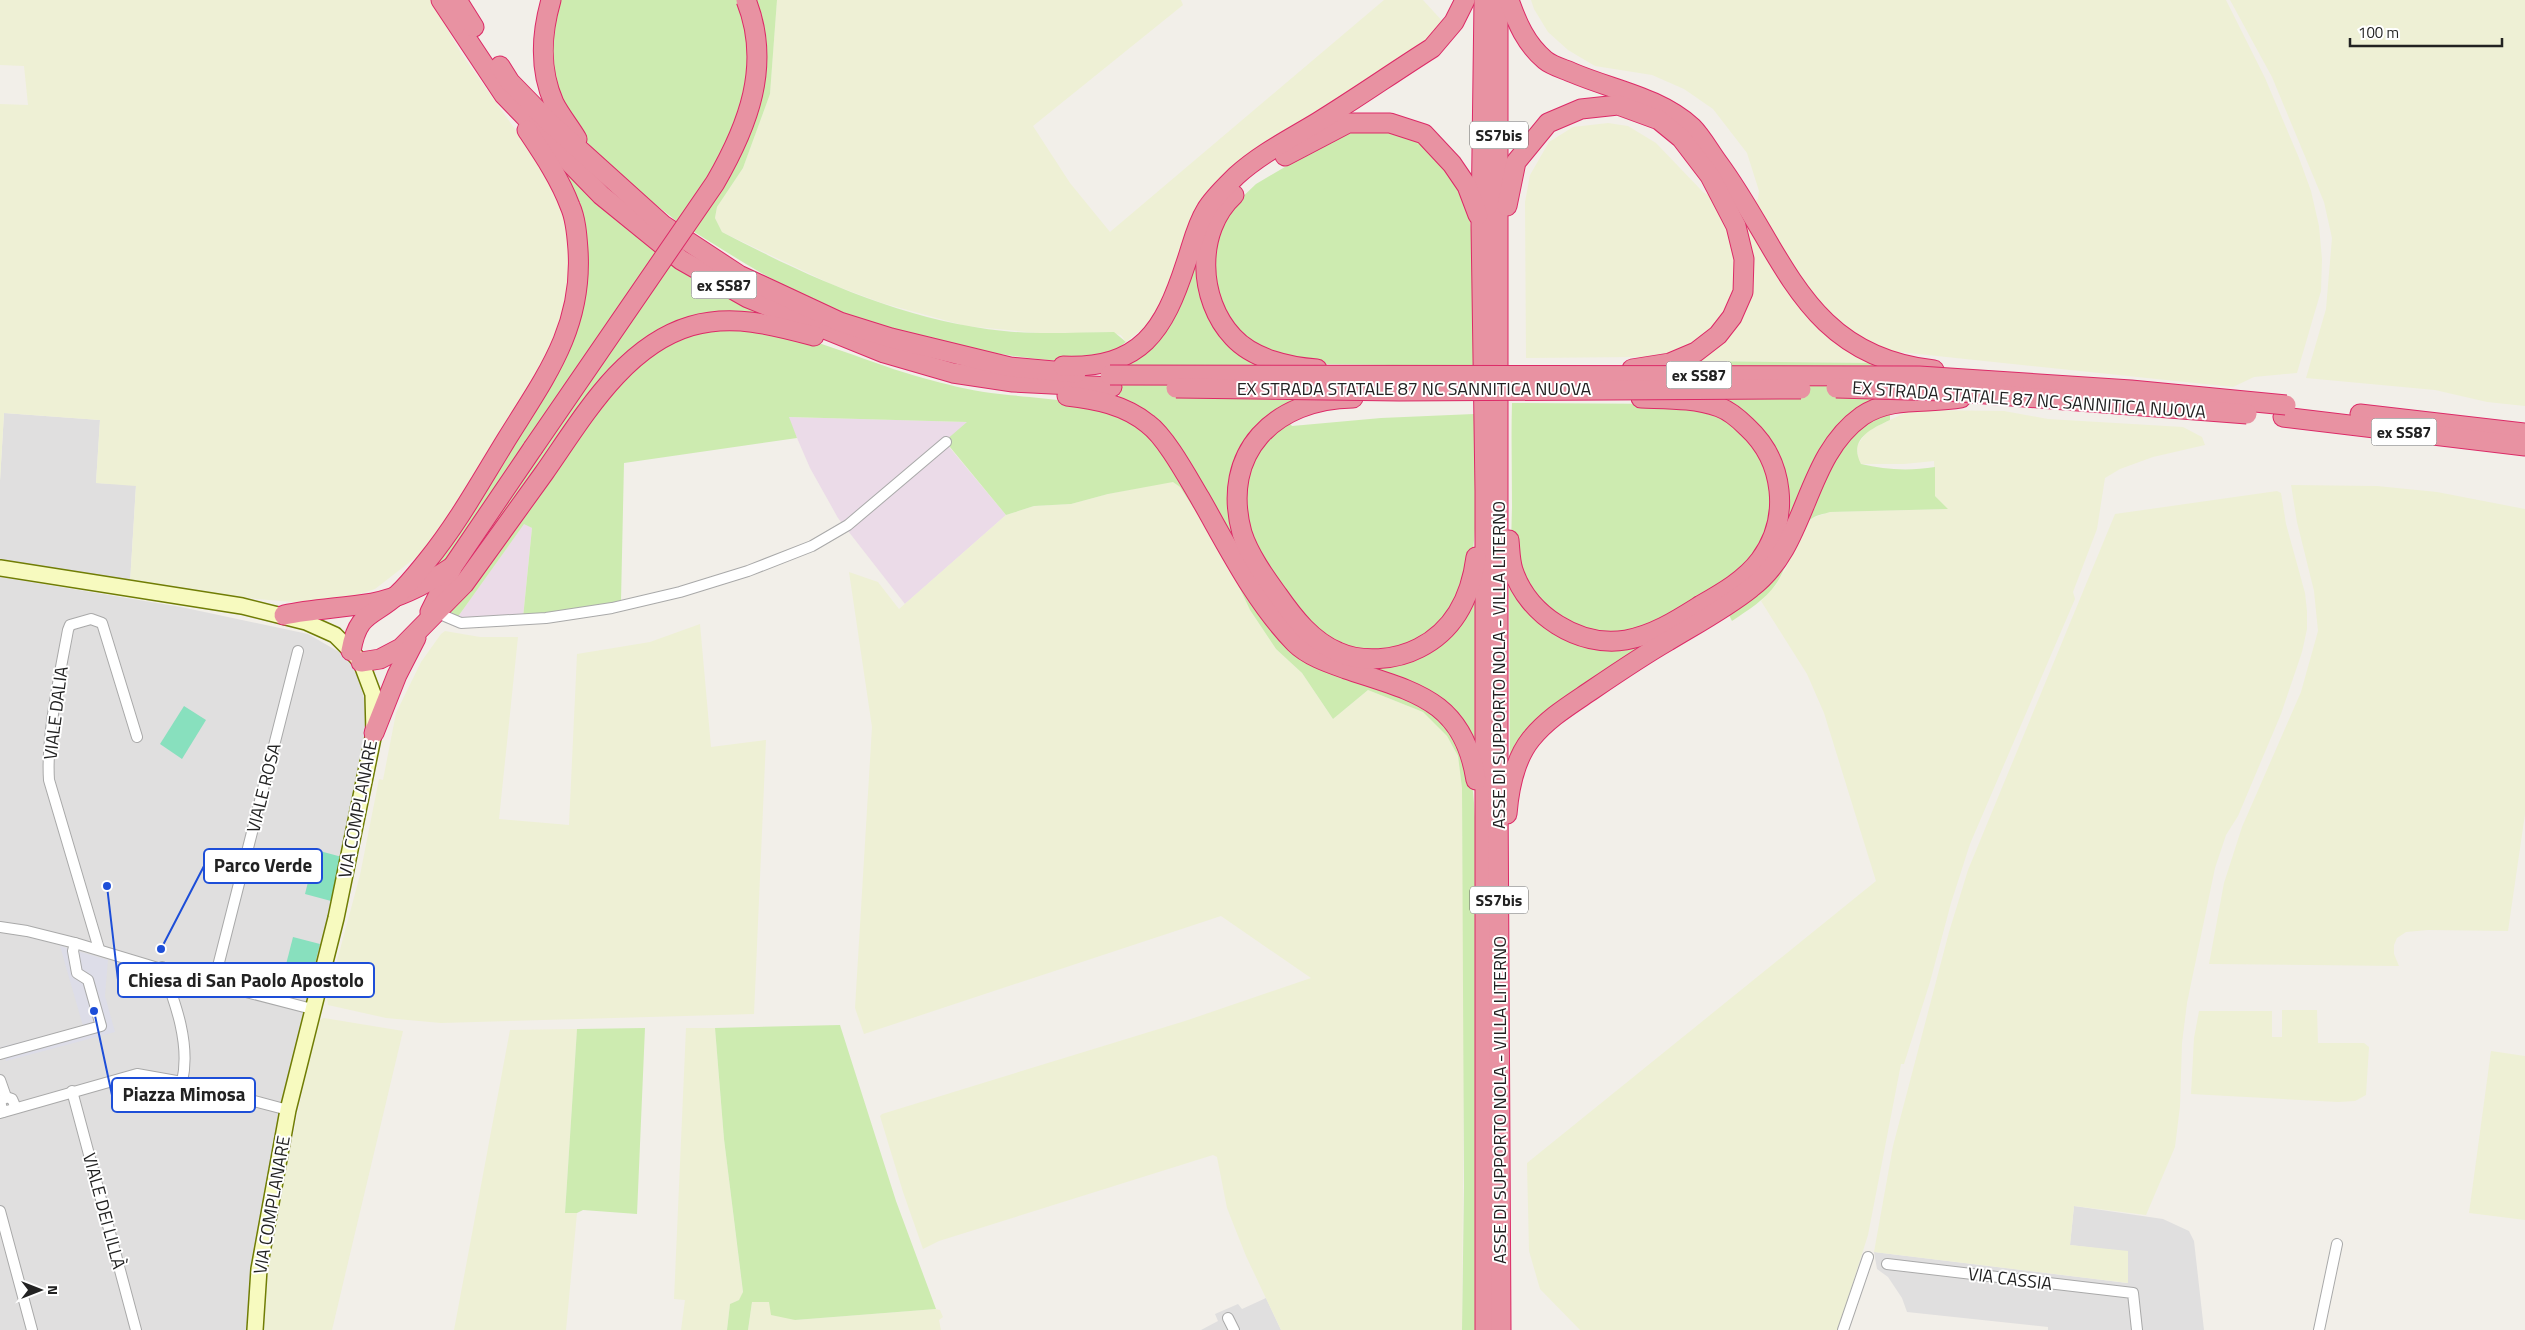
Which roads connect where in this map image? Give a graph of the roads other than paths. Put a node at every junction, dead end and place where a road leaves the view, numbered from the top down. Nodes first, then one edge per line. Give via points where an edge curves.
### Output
1 (441, 0) edge
2 (457, 0) edge
3 (550, 0) edge
4 (746, 0) edge
5 (1465, 0) edge
6 (1484, 0) edge
7 (1498, 0) edge
8 (1509, 0) edge
9 (504, 95) junction
10 (1290, 146) junction
11 (591, 162) junction
12 (1722, 180) junction
13 (1481, 225) junction
14 (1499, 269) junction
15 (884, 354) junction
16 (1011, 374) junction
17 (1351, 375) junction
18 (1600, 375) junction
19 (1112, 381) junction
20 (1991, 387) junction
21 (1399, 390) junction
22 (1588, 390) junction
23 (2285, 411) junction
24 (2525, 432) edge
25 (946, 442) dead end
26 (2525, 446) edge
27 (1500, 471) junction
28 (1485, 491) junction
29 (453, 566) junction
30 (0, 568) edge
31 (1266, 594) junction
32 (396, 596) junction
33 (1720, 602) junction
34 (435, 612) junction
35 (284, 615) junction
36 (422, 626) junction
37 (298, 652) dead end
38 (356, 656) junction
39 (374, 733) junction
40 (137, 737) dead end
41 (1484, 829) junction
42 (1499, 917) junction
43 (0, 927) edge
44 (76, 943) junction
45 (98, 949) junction
46 (162, 967) junction
47 (214, 982) junction
48 (312, 1009) junction
49 (0, 1054) edge
50 (0, 1080) edge
51 (182, 1082) junction
52 (72, 1091) junction
53 (6, 1097) junction
54 (16, 1108) junction
55 (288, 1110) junction
56 (1, 1113) edge
57 (0, 1211) edge
58 (2337, 1244) dead end
59 (1868, 1257) dead end
60 (1887, 1264) dead end
61 (1228, 1318) dead end
62 (32, 1330) edge
63 (136, 1330) edge
64 (255, 1330) edge
65 (1234, 1330) edge
66 (1485, 1330) edge
67 (1501, 1330) edge
68 (1843, 1330) edge
69 (2137, 1330) edge
70 (2319, 1330) edge

1 - 9 highway, EX STRADA STATALE 87 NC SANNITICA NUOVA / ex SS87
2 - 11 highway, EX STRADA STATALE 87 NC SANNITICA NUOVA / ex SS87 via 510,82
3 - 11 highway via 543,30 544,73 554,104
4 - 29 highway, bridge via 758,40 752,101 738,139 715,184
5 - 10 highway via 1454,22 1432,48
6 - 13 highway, ASSE DI SUPPORTO NOLA - VILLA LITERNO / SS7bis
7 - 14 highway, ASSE DI SUPPORTO NOLA - VILLA LITERNO / SS7bis
8 - 12 highway via 1520,31 1546,61 1670,110 1693,128
9 - 15 highway, EX STRADA STATALE 87 NC SANNITICA NUOVA / ex SS87 via 601,195 680,260 748,298
9 - 32 highway via 550,166 571,206 580,278 575,307 554,363 452,528
10 - 13 highway via 1348,122 1390,122 1424,134 1467,186
10 - 17 highway, bridge via 1230,199 1215,220 1205,262 1208,286 1214,308 1233,337 1252,350 1289,365
10 - 19 highway via 1257,160 1238,175 1206,210 1174,301 1164,320
11 - 16 highway, EX STRADA STATALE 87 NC SANNITICA NUOVA / ex SS87 via 663,225 739,275 840,322
12 - 14 highway via 1659,120 1618,105 1581,110 1548,124 1516,162
12 - 18 highway, bridge via 1744,259 1744,292 1732,317 1718,335 1696,352 1670,363
12 - 20 highway, bridge via 1797,291 1824,322 1850,344 1872,355 1917,369 1967,374
13 - 28 highway, ASSE DI SUPPORTO NOLA - VILLA LITERNO / SS7bis
14 - 27 highway, ASSE DI SUPPORTO NOLA - VILLA LITERNO / SS7bis
15 - 16 highway, EX STRADA STATALE 87 NC SANNITICA NUOVA / ex SS87 via 953,373
15 - 34 highway via 751,322 713,322 671,334 635,358 589,409 464,584
16 - 19 highway, EX STRADA STATALE 87 NC SANNITICA NUOVA / ex SS87
16 - 19 highway via 1046,394
17 - 18 highway, EX STRADA STATALE 87 NC SANNITICA NUOVA / ex SS87, bridge
17 - 19 highway, EX STRADA STATALE 87 NC SANNITICA NUOVA / ex SS87, bridge
18 - 20 highway, EX STRADA STATALE 87 NC SANNITICA NUOVA / ex SS87, bridge via 1919,376
19 - 21 highway, EX STRADA STATALE 87 NC SANNITICA NUOVA / ex SS87, bridge
19 - 31 highway via 1182,466
20 - 22 highway, EX STRADA STATALE 87 NC SANNITICA NUOVA / ex SS87, bridge
20 - 23 highway, EX STRADA STATALE 87 NC SANNITICA NUOVA / ex SS87, bridge via 2132,390
20 - 33 highway, bridge via 1952,400 1911,401 1864,415 1848,428 1824,459 1800,521 1778,560 1752,588
21 - 22 highway, EX STRADA STATALE 87 NC SANNITICA NUOVA / ex SS87, bridge
21 - 31 highway, bridge via 1358,398 1333,398 1292,410 1263,433 1246,456 1237,491 1238,512 1243,535
22 - 33 highway, bridge via 1630,397 1686,400 1720,408 1736,417 1762,442 1776,472 1780,490 1776,529 1761,559
23 - 24 highway, EX STRADA STATALE 87 NC SANNITICA NUOVA / ex SS87
23 - 26 highway, EX STRADA STATALE 87 NC SANNITICA NUOVA / ex SS87
25 - 34 street via 848,525 812,546 748,571 642,601 546,618 461,623
27 - 33 highway via 1513,569 1530,601 1557,625 1587,638 1626,640 1658,631
27 - 42 highway, ASSE DI SUPPORTO NOLA - VILLA LITERNO / SS7bis
28 - 31 highway via 1470,588 1451,625 1413,651 1380,658 1338,653 1313,637
28 - 41 highway, ASSE DI SUPPORTO NOLA - VILLA LITERNO / SS7bis
29 - 32 highway via 424,586
29 - 36 highway
30 - 35 main road, VIA COMPLANARE
31 - 41 highway via 1296,645 1325,662 1413,691 1446,715 1465,739 1472,757
32 - 35 highway via 373,603
32 - 36 highway via 414,595 421,600 424,606
32 - 38 highway via 367,615 354,637
33 - 42 highway via 1551,717 1530,740 1515,770 1508,807
34 - 36 highway
35 - 38 main road, VIA COMPLANARE via 335,636
36 - 38 highway via 391,654
36 - 39 highway
37 - 47 street, VIALE ROSA
38 - 39 main road, VIA COMPLANARE via 373,694
39 - 48 main road, VIA COMPLANARE via 336,918
40 - 45 street, VIALE DALIA via 102,623 91,618 70,625 57,691 49,772
41 - 66 highway, ASSE DI SUPPORTO NOLA - VILLA LITERNO / SS7bis
42 - 67 highway, ASSE DI SUPPORTO NOLA - VILLA LITERNO / SS7bis
43 - 44 street
44 - 45 street
44 - 49 street via 73,951 77,973 88,980 101,1026
45 - 46 street
46 - 47 street
46 - 51 street via 183,1042
47 - 48 street
48 - 55 main road, VIA COMPLANARE
50 - 53 street
51 - 52 street via 137,1074
51 - 55 street
52 - 54 street
52 - 63 street, VIALE DEI LILLÀ
53 - 54 street via 12,1098
53 - 56 street via 0,1102
54 - 56 street
55 - 64 main road, VIA COMPLANARE via 259,1269
57 - 62 street
58 - 70 street
59 - 68 street
60 - 69 street, VIA CASSIA via 2133,1293
61 - 65 street

